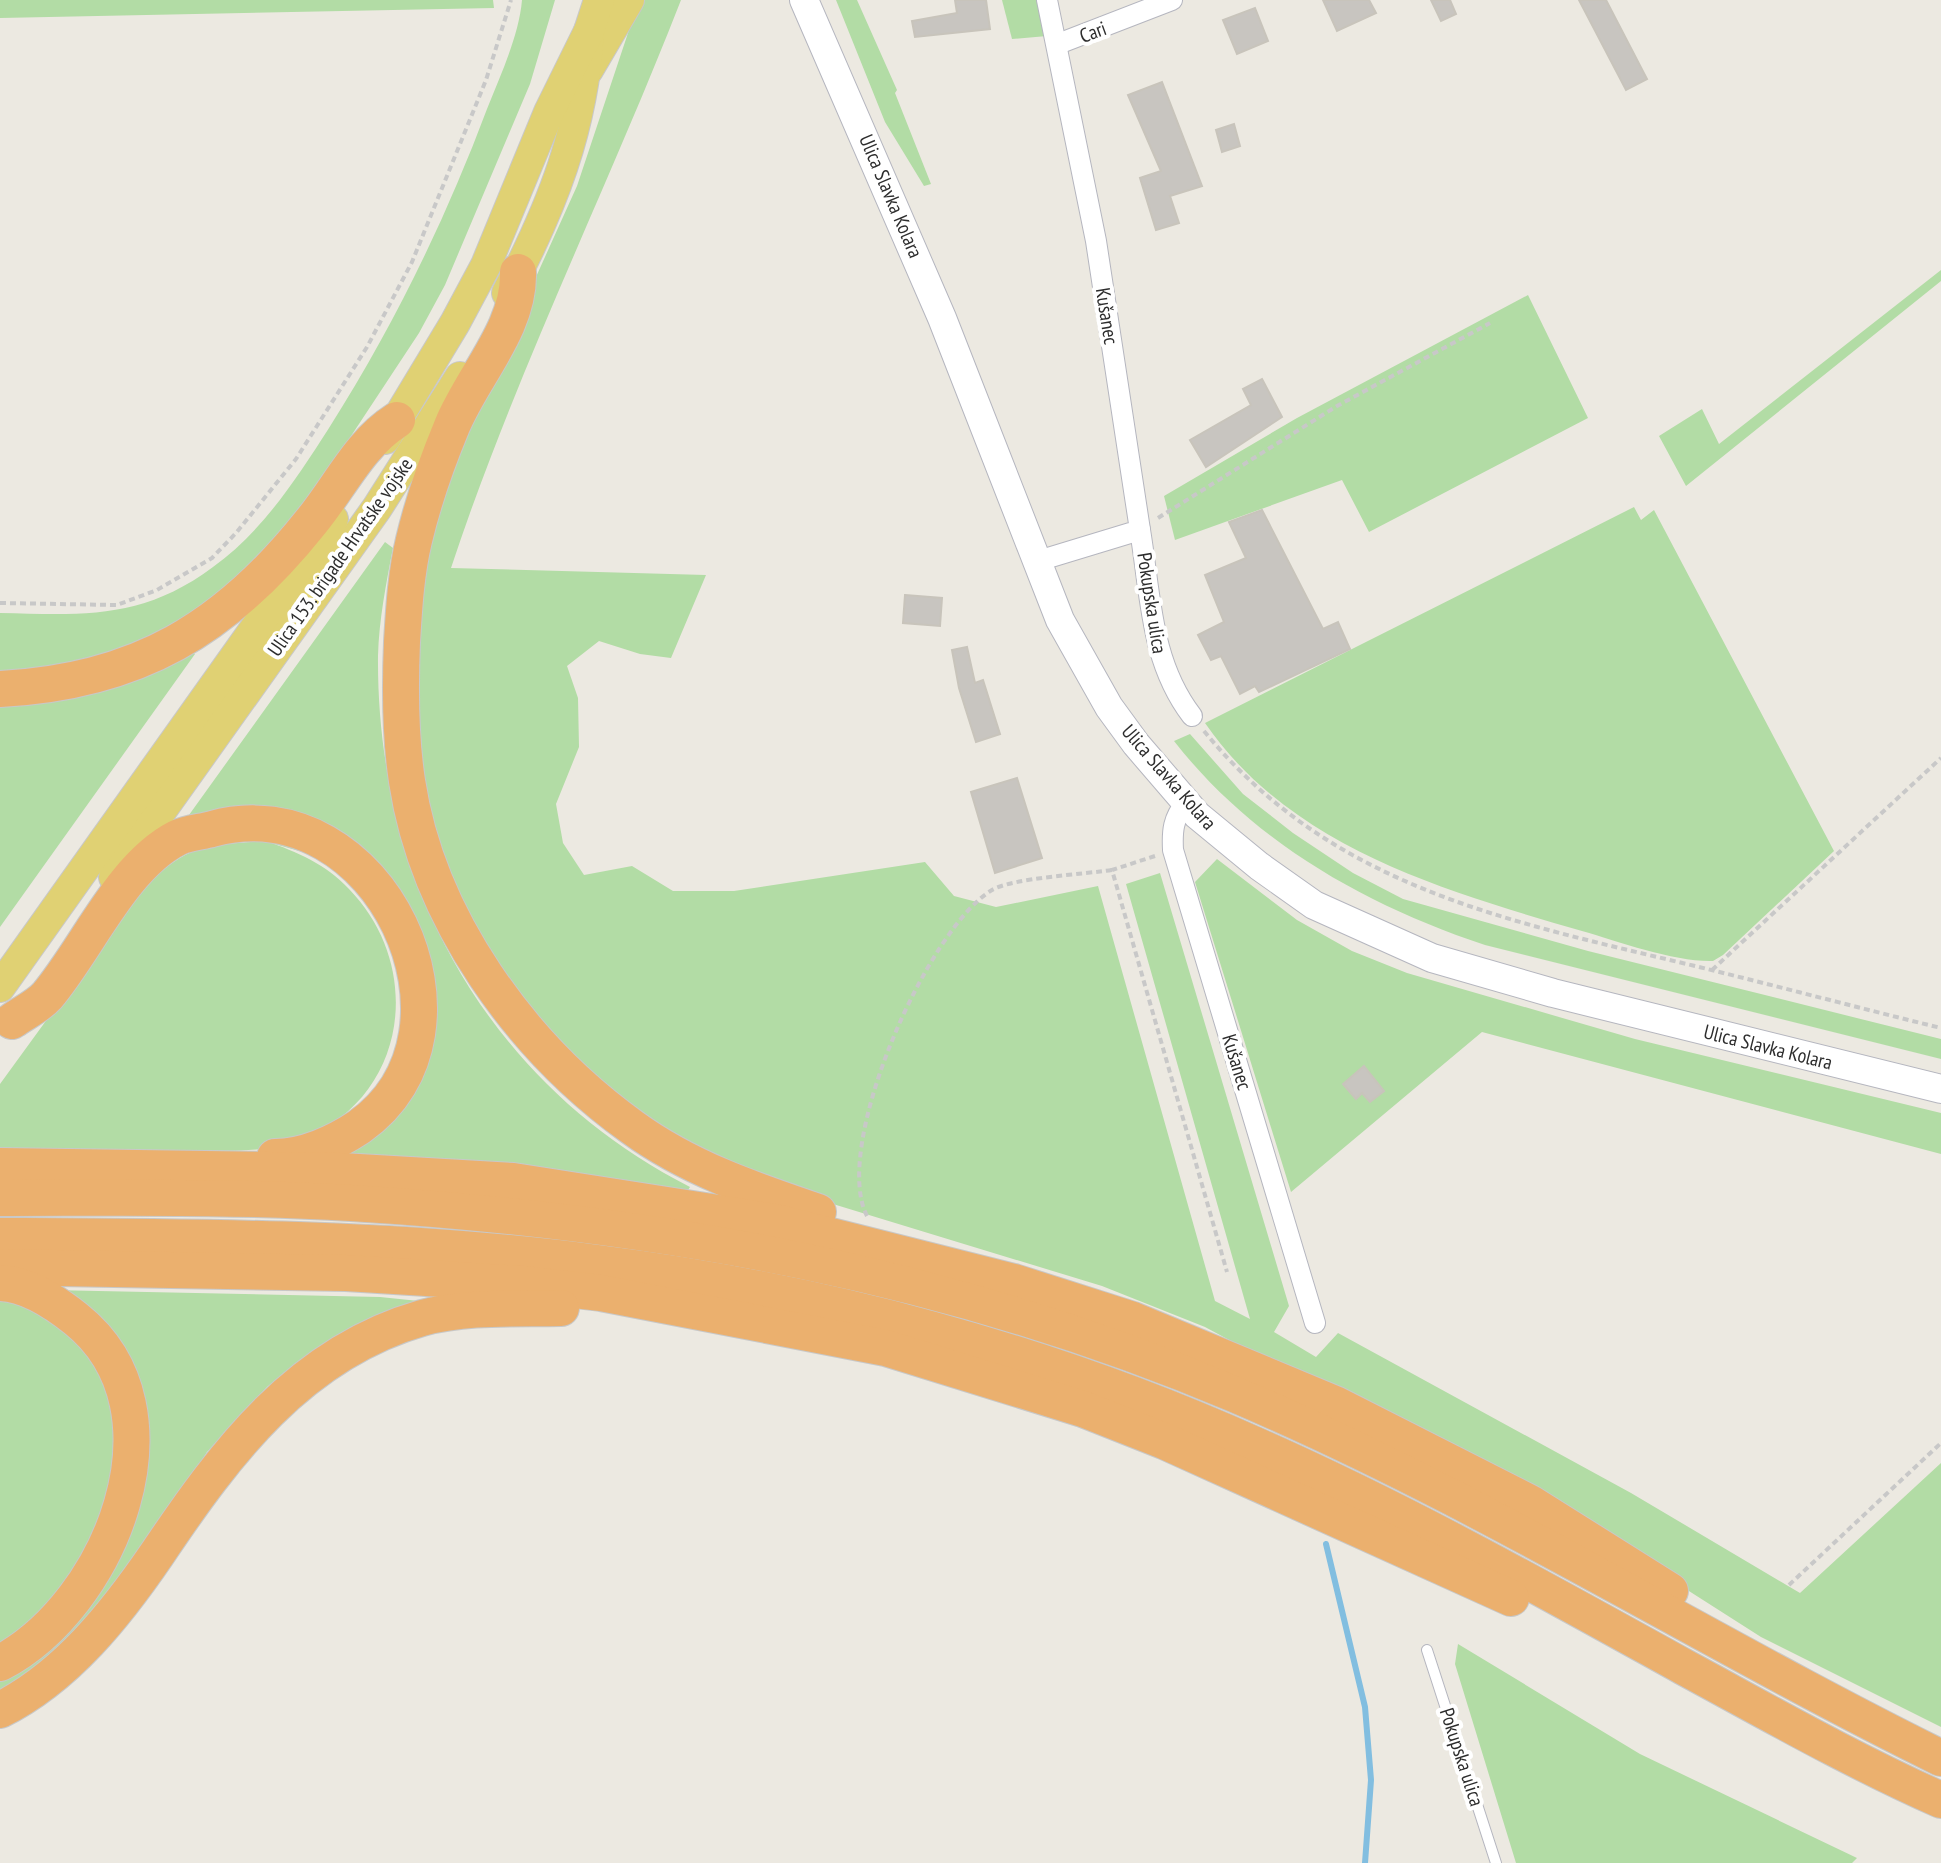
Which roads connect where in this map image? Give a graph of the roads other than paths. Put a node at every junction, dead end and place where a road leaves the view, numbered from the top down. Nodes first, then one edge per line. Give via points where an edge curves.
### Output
1 (629, 0) edge
2 (1047, 0) edge
3 (1172, 0) edge
4 (803, 4) edge
5 (595, 10) edge
6 (1058, 44) junction
7 (587, 72) junction
8 (518, 272) junction
9 (397, 420) junction
10 (1140, 530) junction
11 (1038, 561) junction
12 (0, 689) edge
13 (1192, 716) road end
14 (1186, 803) junction
15 (0, 987) edge
16 (6, 1030) edge
17 (1941, 1089) edge
18 (0, 1166) edge
19 (89, 1166) junction
20 (0, 1198) edge
21 (0, 1236) edge
22 (0, 1267) edge
23 (1014, 1282) junction
24 (0, 1283) edge
25 (1315, 1323) dead end
26 (787, 1332) junction
27 (1427, 1650) dead end
28 (1653, 1650) junction
29 (0, 1663) edge
30 (1792, 1683) junction
31 (0, 1710) edge
32 (1941, 1758) edge
33 (1941, 1800) edge
34 (1496, 1863) edge

1 - 7 main road
2 - 6 street, Kušanec
3 - 6 street, Cari
4 - 11 main road, Ulica Slavka Kolara via 936,303
5 - 7 main road, Ulica 153. brigade Hrvatske vojske
5 - 9 main road, Ulica 153. brigade Hrvatske vojske via 486,265
6 - 10 street, Kušanec via 1096,241
7 - 8 main road, Ulica 153. brigade Hrvatske vojske via 565,165
8 - 16 main road, Ulica 153. brigade Hrvatske vojske via 472,358 377,508
8 - 23 highway via 516,305 453,424 432,483 414,541 404,604 401,733 407,784 437,883 463,936 549,1058 665,1148 729,1181 875,1232 995,1265
9 - 12 highway via 374,435 282,557 201,628 157,655 103,675 49,687
9 - 15 main road, Ulica 153. brigade Hrvatske vojske via 348,497
10 - 11 street
10 - 13 street, Pokupska ulica via 1160,658
11 - 14 main road, Ulica Slavka Kolara via 1060,620 1109,707
14 - 17 main road, Ulica Slavka Kolara via 1247,857 1314,905 1432,958
14 - 25 street, Kušanec via 1175,822 1173,850
16 - 19 highway via 45,998 139,868 177,838 231,824 266,823 311,834 346,856 380,889 400,922 419,997 415,1041 396,1086 373,1117 339,1141 289,1157 112,1157
18 - 19 highway
19 - 23 highway via 513,1181 775,1222
20 - 30 highway via 347,1203 522,1217 764,1252 1003,1309 1234,1394 1340,1443 1509,1526
21 - 28 highway via 347,1243 511,1254 601,1263 762,1291 906,1323 1092,1381 1250,1442 1501,1567
22 - 26 highway via 346,1273 523,1284 601,1293
23 - 30 highway via 1133,1320 1335,1404 1530,1503 1747,1639
24 - 29 highway via 56,1303 90,1331 111,1359 125,1393 132,1436 129,1480 114,1529 91,1575 61,1615 17,1655
26 - 28 highway via 886,1348 1083,1409 1239,1472 1617,1650
26 - 31 highway via 721,1332 571,1308 487,1309 423,1318 338,1356 254,1423 102,1627 65,1665
27 - 34 lane, Pokupska ulica
28 - 33 highway
30 - 32 highway

